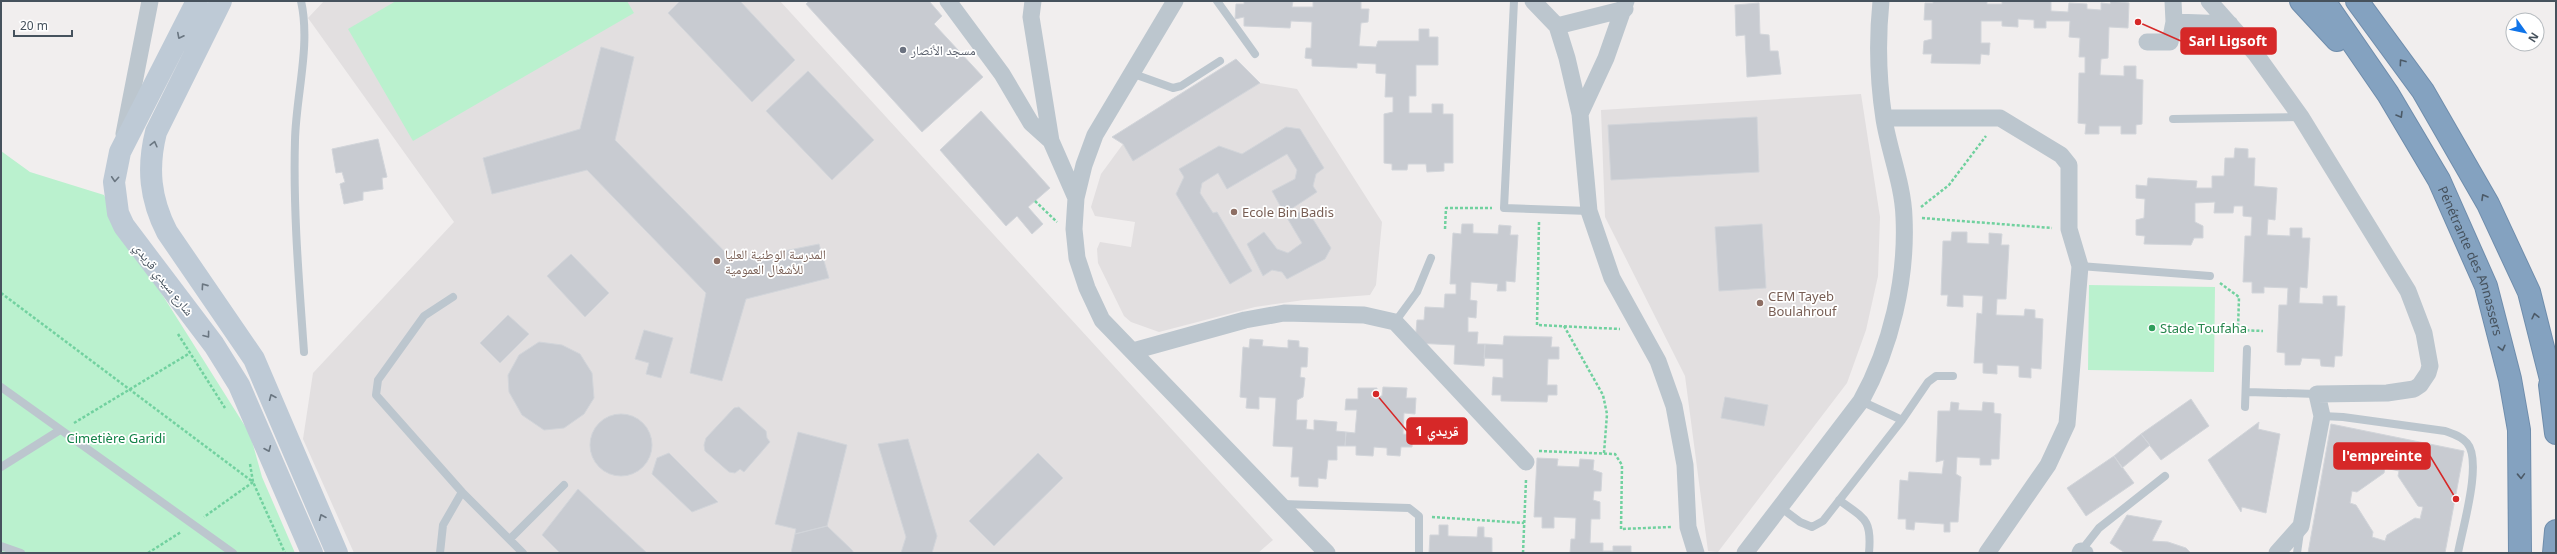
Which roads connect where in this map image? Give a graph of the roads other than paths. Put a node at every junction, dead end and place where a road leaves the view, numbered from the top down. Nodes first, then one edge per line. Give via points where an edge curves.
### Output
1 (150, 1) edge
2 (197, 1) edge
3 (221, 1) edge
4 (301, 1) edge
5 (948, 1) edge
6 (1033, 1) edge
7 (1175, 1) edge
8 (1217, 1) edge
9 (1514, 1) edge
10 (1533, 1) edge
11 (1880, 1) edge
12 (2173, 1) edge
13 (2209, 1) edge
14 (2301, 1) edge
15 (2324, 1) edge
16 (2358, 1) edge
17 (1625, 5) edge
18 (2174, 22) junction
19 (2230, 24) junction
20 (1557, 26) junction
21 (2147, 42) dead end
22 (1255, 54) dead end
23 (1220, 62) dead end
24 (1131, 73) junction
25 (2388, 94) junction
26 (1580, 114) junction
27 (2301, 117) junction
28 (1884, 118) junction
29 (2173, 119) dead end
30 (1051, 141) junction
31 (120, 152) junction
32 (1076, 198) junction
33 (1589, 211) junction
34 (1431, 258) dead end
35 (2080, 266) junction
36 (2210, 276) road end
37 (453, 296) dead end
38 (1395, 322) junction
39 (2247, 349) dead end
40 (1133, 351) junction
41 (304, 352) dead end
42 (2547, 368) junction
43 (1953, 376) dead end
44 (1, 387) edge
45 (2246, 392) junction
46 (2317, 394) junction
47 (2556, 399) edge
48 (1861, 401) junction
49 (2245, 407) dead end
50 (2322, 416) junction
51 (1902, 420) junction
52 (60, 430) junction
53 (2556, 433) edge
54 (1521, 456) road end
55 (1, 467) edge
56 (2165, 476) dead end
57 (564, 485) dead end
58 (462, 492) junction
59 (1840, 500) junction
60 (1282, 504) junction
61 (1780, 507) junction
62 (2301, 526) junction
63 (2556, 531) edge
64 (510, 540) junction
65 (1, 546) edge
66 (2082, 552) edge
67 (21, 553) edge
68 (233, 553) edge
69 (312, 553) edge
70 (337, 553) edge
71 (440, 553) edge
72 (523, 553) edge
73 (1327, 553) edge
74 (1420, 553) edge
75 (1696, 553) edge
76 (1745, 553) edge
77 (1869, 553) edge
78 (1987, 553) edge
79 (2278, 553) edge
80 (2297, 553) edge
81 (2458, 553) edge
82 (2520, 553) edge
83 (2554, 553) edge

1 - 31 street
2 -> 31 street, شارع سيدي قريدي
70 -> 3 street, شارع سيدي قريدي via 263,376 244,343 167,232 152,194 151,152 156,132
4 - 41 lane via 304,14 304,43 295,122 293,193
5 - 30 street via 1002,74 1031,124
6 - 30 street via 1031,17
7 - 24 street
8 - 22 lane
9 - 33 lane via 1504,208
10 - 20 street
11 - 28 street via 1877,34
12 - 18 street
13 - 19 street
14 - 25 highway
15 - 25 highway, Pénétrante des Annassers
42 -> 16 highway via 2529,292 2488,204 2423,91
17 - 20 street
17 - 26 street
18 - 19 street
18 - 21 street via 2170,42
19 - 27 street via 2255,53
20 - 26 street
23 - 24 lane via 1181,86 1173,88
24 - 32 street via 1095,135
25 -> 82 highway, Pénétrante des Annassers via 2439,180 2486,286 2510,379 2519,430
26 - 33 street
27 - 29 lane
27 - 46 street via 2408,291 2424,333 2430,366 2425,380 2414,389 2387,393
28 - 35 street via 2000,118 2031,135 2065,159 2070,171 2069,229
28 - 48 street via 1904,216 1903,261 1895,307 1876,374
30 - 32 street
31 -> 69 street, شارع سيدي قريدي via 114,182 118,212 124,226 214,345 239,385
32 - 40 street via 1074,229 1077,258 1087,288 1102,320
33 - 75 street via 1612,278 1658,361 1674,406 1685,465 1688,527
34 - 38 lane via 1417,292
35 - 36 lane
35 - 78 street via 2067,424 2048,465
37 - 58 lane via 424,316 378,380 376,395
38 - 40 street via 1364,315 1284,313 1245,320
38 - 54 street
39 - 45 lane
40 - 60 street
42 - 47 highway
42 - 53 highway
43 - 51 lane via 1936,376 1928,382
44 - 52 lane
45 - 46 lane
45 - 49 lane
46 - 50 street
48 - 51 lane
48 - 61 street
50 - 62 street
50 - 81 lane via 2445,431 2458,436 2468,444 2473,457 2473,471
51 - 59 lane
52 - 55 lane
52 - 68 lane
56 - 66 lane via 2099,528
57 - 64 lane
58 - 64 lane
58 - 71 lane via 443,525
59 - 61 lane via 1823,521 1812,527 1800,522
59 - 77 lane via 1865,518 1871,532
60 - 73 street
60 - 74 lane via 1402,507 1415,511 1419,516
61 - 76 street
62 - 79 street
62 - 80 lane
63 - 83 highway
64 - 72 lane
65 - 67 lane

